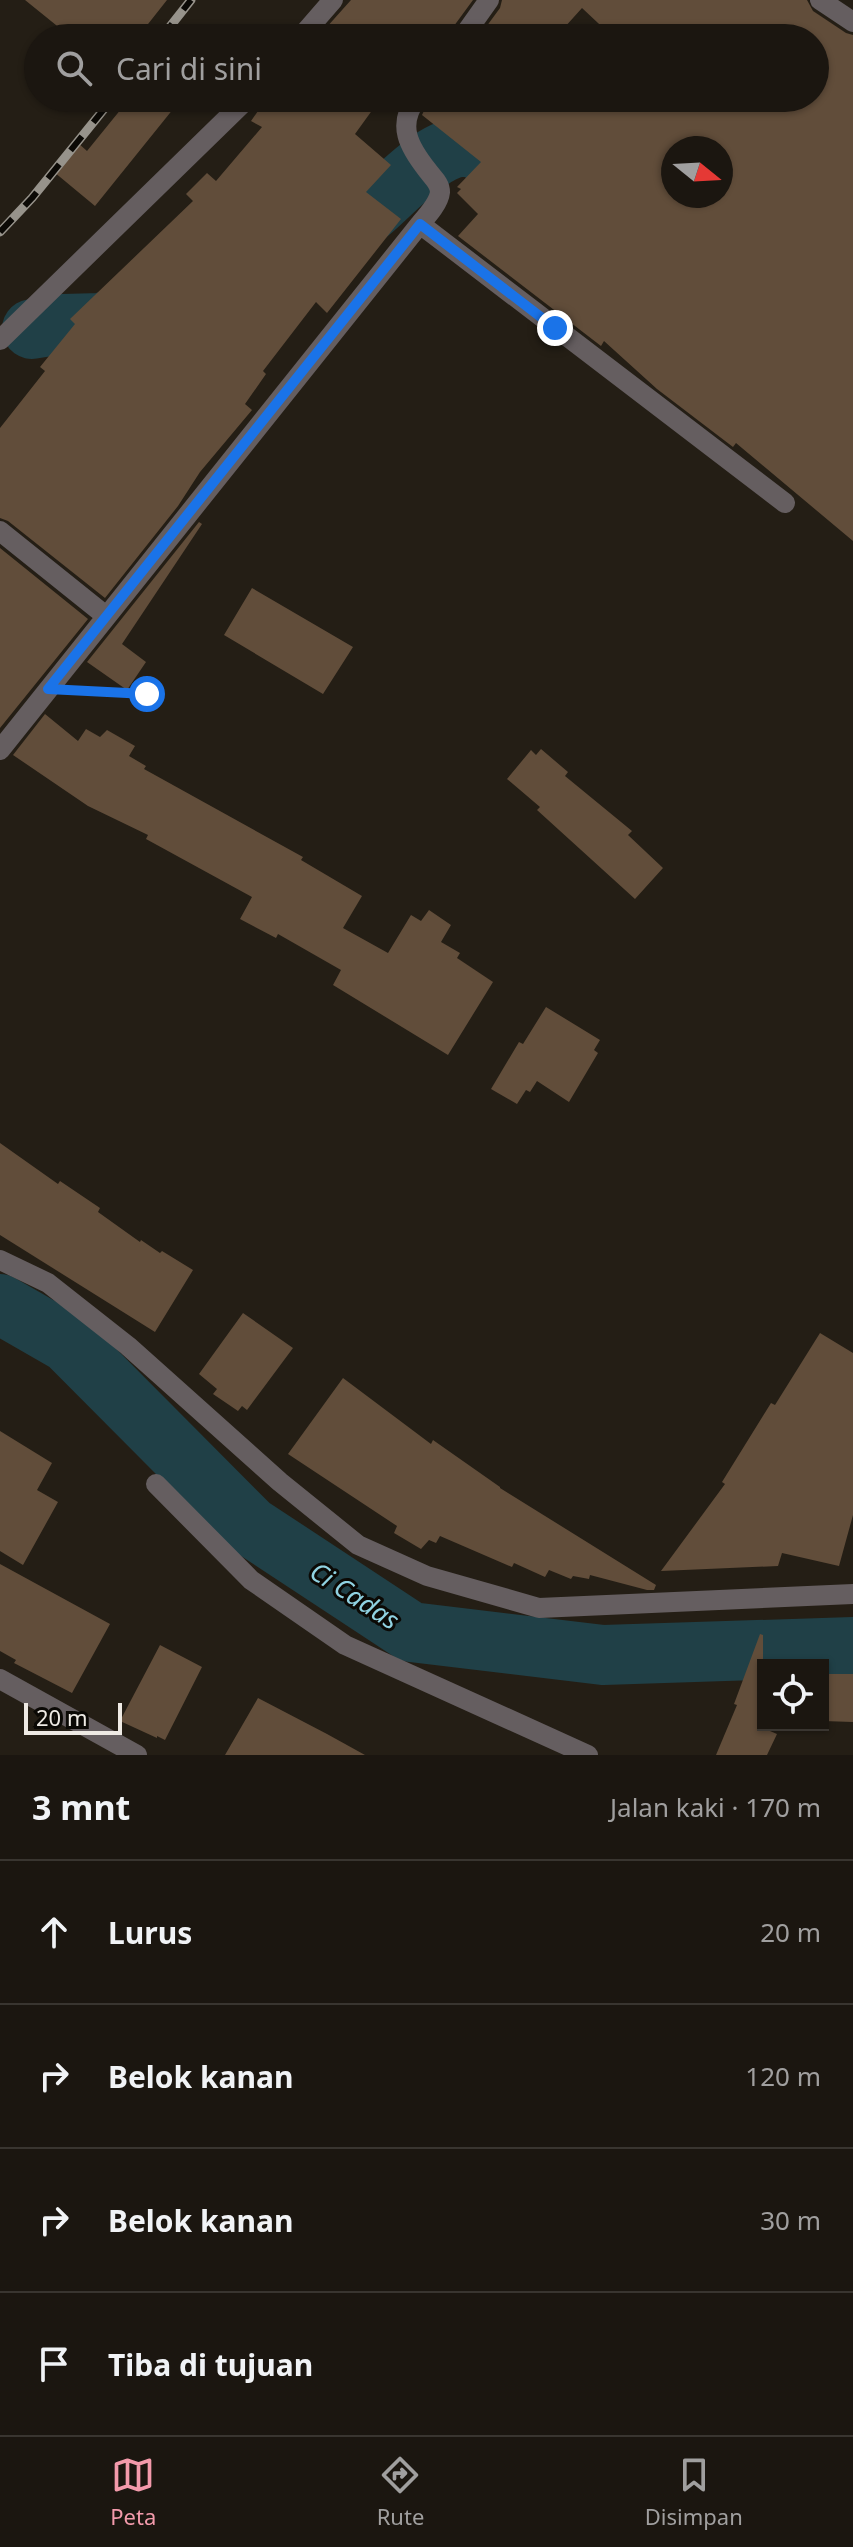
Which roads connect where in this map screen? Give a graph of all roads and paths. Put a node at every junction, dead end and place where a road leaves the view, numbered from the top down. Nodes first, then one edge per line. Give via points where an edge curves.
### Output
1 (333, 0) edge
2 (489, 0) edge
3 (820, 0) edge
4 (853, 22) edge
5 (312, 24) edge
6 (472, 24) edge
7 (234, 112) edge
8 (407, 112) edge
9 (420, 224) junction
10 (0, 340) edge
11 (785, 503) dead end
12 (4, 543) edge
13 (106, 616) junction
14 (48, 689) junction
15 (147, 694) dead end
16 (0, 750) edge
17 (0, 1260) edge
18 (156, 1484) dead end
19 (853, 1594) edge
20 (0, 1679) edge
21 (110, 1749) edge
22 (137, 1755) edge
23 (588, 1755) edge

1 - 5 street
2 - 6 street
3 - 4 street
7 - 10 street
8 - 9 street via 405,125 417,157 438,183 439,199
9 - 11 street
9 - 13 street
12 - 13 street
13 - 14 street
14 - 15 path
14 - 16 street
17 - 19 street via 48,1283 128,1346 358,1545 427,1576 539,1608
18 - 23 street via 251,1580 345,1645
20 - 21 street
21 - 22 street

